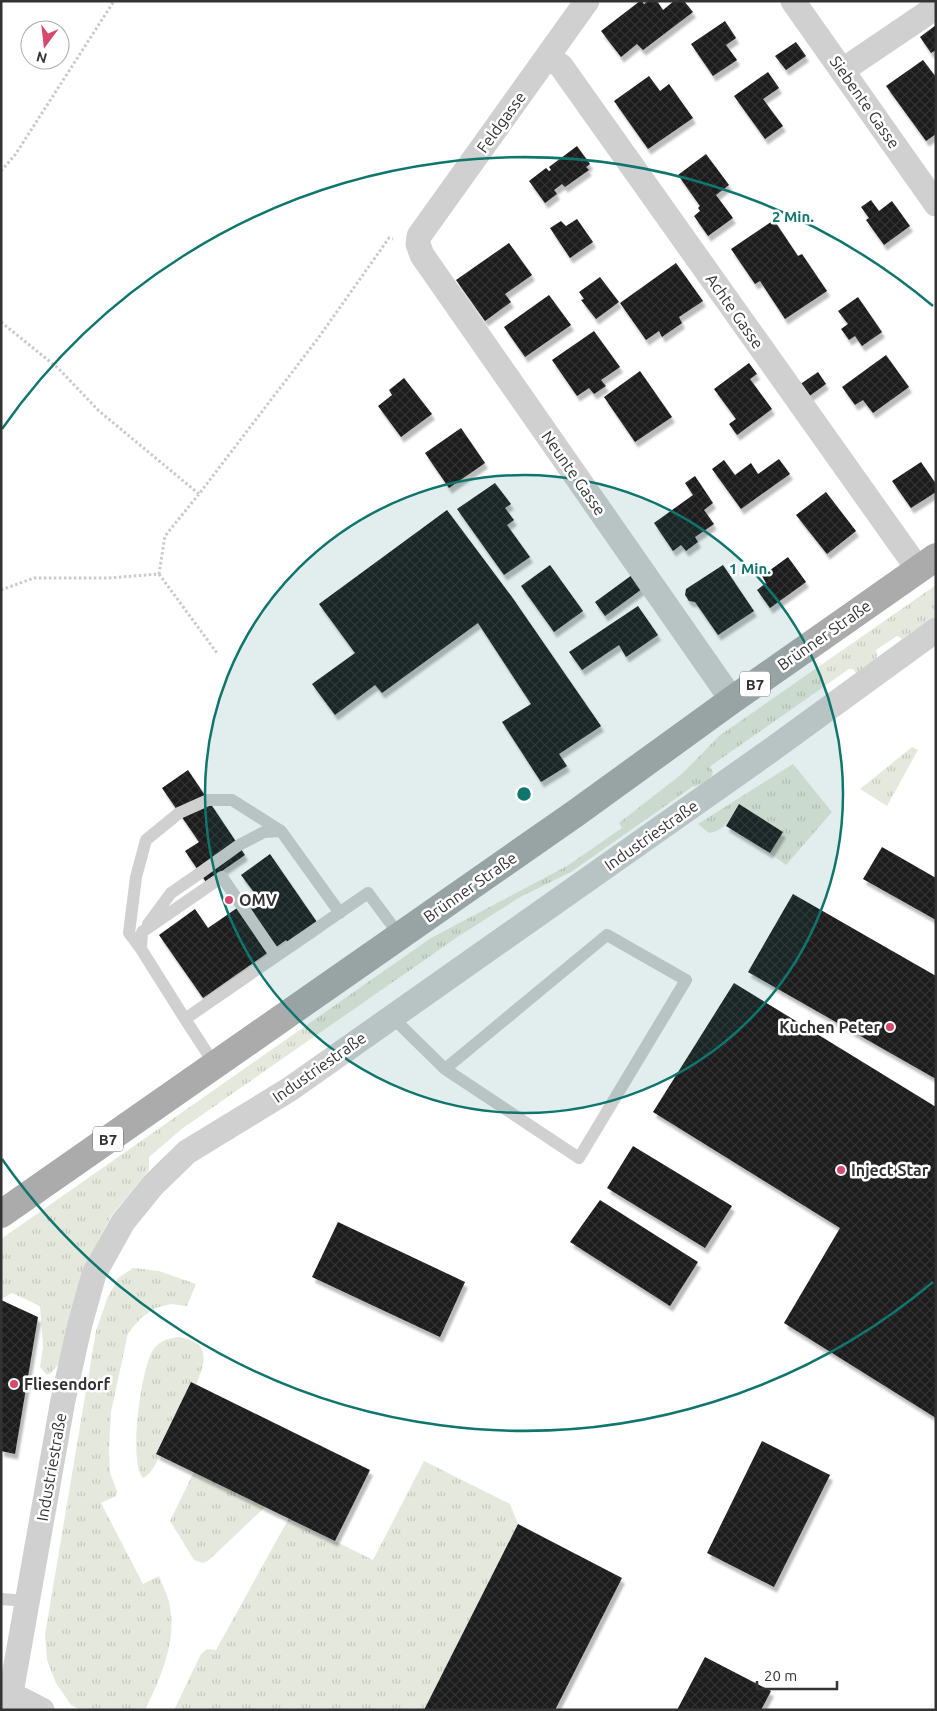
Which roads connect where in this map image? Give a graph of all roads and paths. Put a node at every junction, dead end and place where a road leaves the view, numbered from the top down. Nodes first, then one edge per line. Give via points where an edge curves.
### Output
1 (114, 1) edge
2 (587, 1) edge
3 (793, 1) edge
4 (936, 7) edge
5 (548, 57) junction
6 (843, 70) junction
7 (1, 171) edge
8 (936, 204) edge
9 (418, 244) junction
10 (1, 322) edge
11 (199, 494) junction
12 (927, 563) edge
13 (159, 574) junction
14 (1, 590) edge
15 (936, 630) edge
16 (217, 653) dead end
17 (732, 700) junction
18 (281, 831) junction
19 (340, 913) junction
20 (142, 932) junction
21 (400, 936) junction
22 (141, 949) junction
23 (276, 956) junction
24 (392, 1017) junction
25 (185, 1019) junction
26 (215, 1065) junction
27 (445, 1069) junction
28 (1, 1214) edge
29 (1, 1599) edge
30 (27, 1601) junction
31 (10, 1702) edge
32 (42, 1710) edge

1 - 7 path via 16,155
2 - 5 street, Feldgasse
3 - 6 street, Siebente Gasse
4 - 6 street
5 - 9 street, Feldgasse via 419,236
5 - 12 street, Achte Gasse via 561,66
6 - 8 street, Siebente Gasse
9 - 11 path via 389,238 319,337
9 - 17 street, Neunte Gasse via 422,255
10 - 11 path via 60,369 98,410
11 - 13 path via 165,536
12 - 17 main road, Brünner Straße / B7
13 - 14 path via 34,578
13 - 16 path
15 - 24 street, Industriestraße
17 - 21 main road, Brünner Straße / B7
18 - 19 lane
18 - 20 lane via 264,832 239,845 171,893
18 - 22 lane via 232,800 208,800 179,813 146,840 136,877 129,933
19 - 21 lane via 368,893
19 - 23 lane
20 - 22 lane
20 - 23 lane via 222,877
21 - 26 main road, Brünner Straße / B7
22 - 25 lane
23 - 25 lane
24 - 27 lane
24 - 30 street, Industriestraße via 290,1089 187,1152 152,1185 123,1222 94,1274 80,1324
25 - 26 lane
26 - 28 main road, Brünner Straße / B7
27 - 27 lane via 579,1158 686,980 607,935
29 - 30 lane
30 - 31 street, Industriestraße
31 - 32 street

